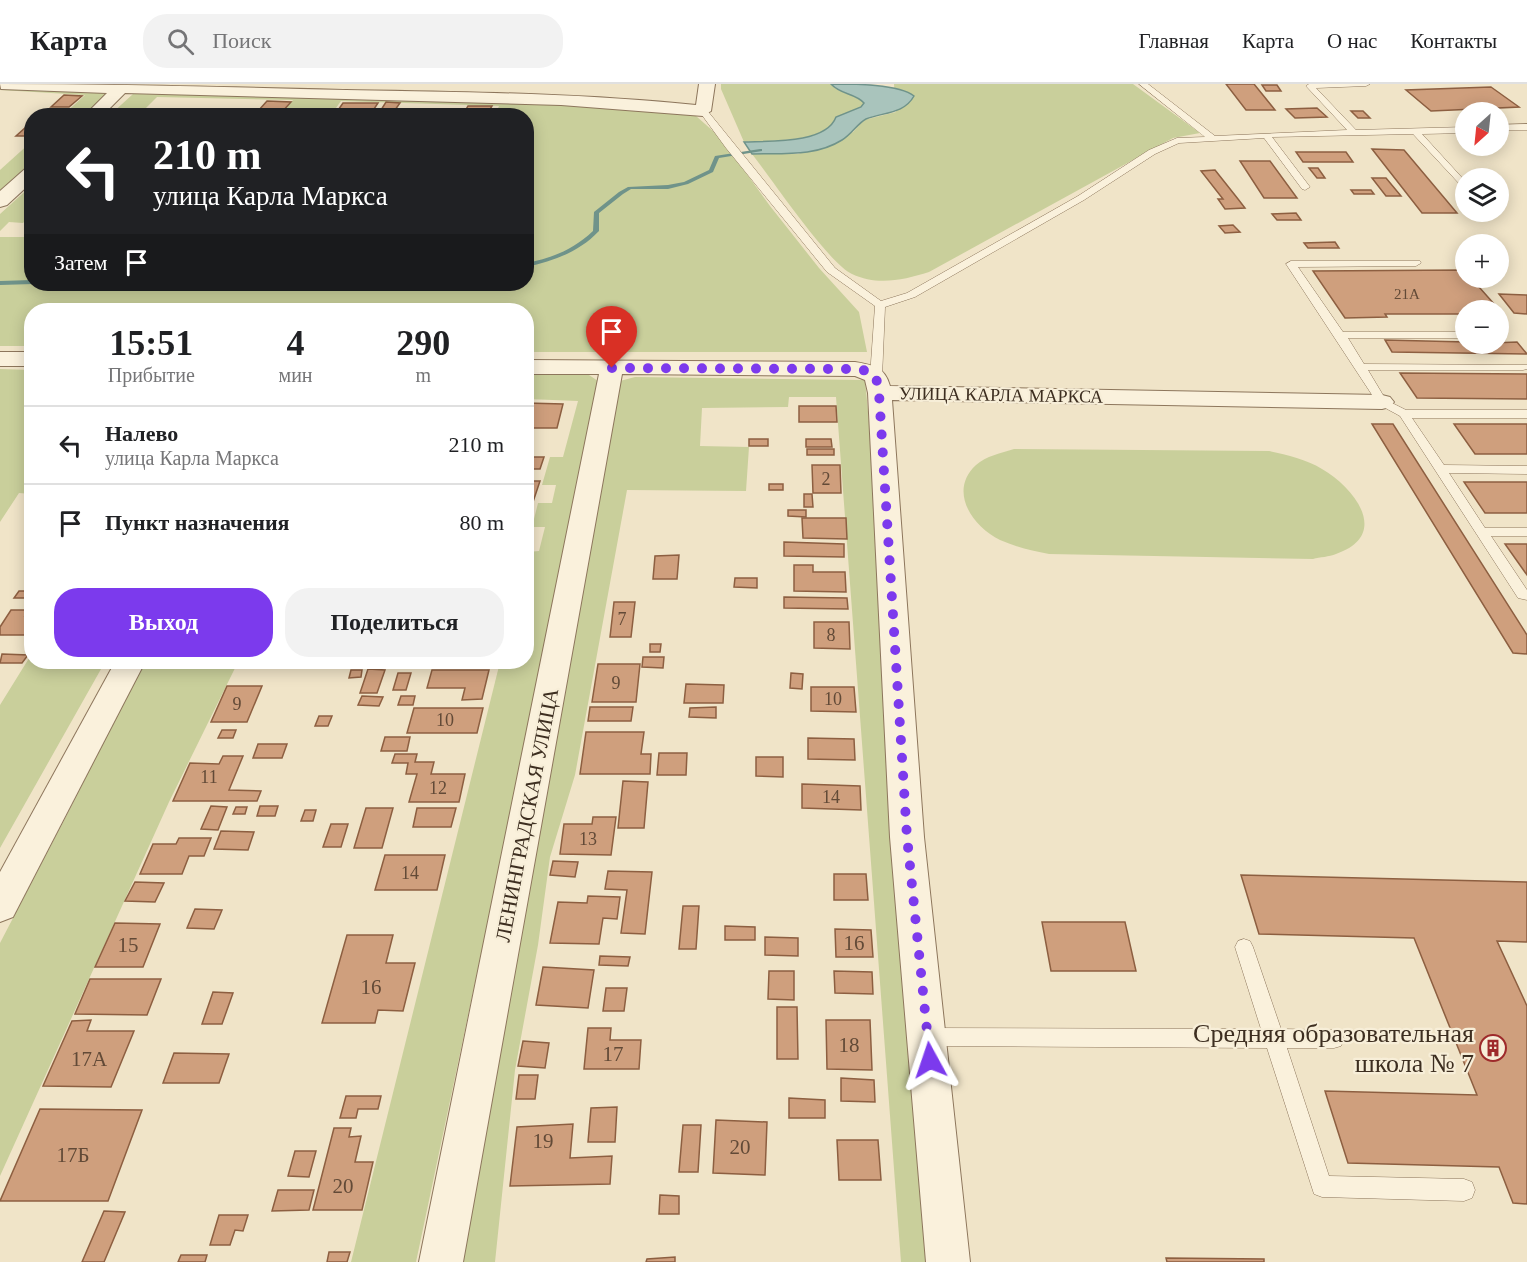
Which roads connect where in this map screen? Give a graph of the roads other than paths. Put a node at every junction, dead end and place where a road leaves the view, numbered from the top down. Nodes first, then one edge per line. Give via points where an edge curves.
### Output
1 (1, 84) edge
2 (707, 84) edge
3 (1143, 84) edge
4 (1366, 84) edge
5 (123, 86) edge
6 (327, 89) edge
7 (516, 91) edge
8 (100, 108) edge
9 (314, 108) dead end
10 (510, 108) edge
11 (703, 111) junction
12 (1527, 127) edge
13 (1509, 128) edge
14 (1455, 131) edge
15 (1354, 133) junction
16 (1416, 133) junction
17 (1266, 135) junction
18 (1210, 137) junction
19 (1455, 176) edge
20 (24, 179) edge
21 (1305, 187) dead end
22 (0, 201) edge
23 (1416, 263) dead end
24 (880, 306) junction
25 (1340, 335) junction
26 (1455, 335) edge
27 (0, 359) edge
28 (24, 359) edge
29 (534, 367) edge
30 (1360, 367) junction
31 (1523, 367) dead end
32 (612, 368) junction
33 (878, 385) junction
34 (1382, 402) junction
35 (1404, 414) junction
36 (1527, 414) edge
37 (1440, 470) junction
38 (1527, 470) edge
39 (1481, 532) junction
40 (1527, 532) edge
41 (1527, 595) edge
42 (126, 669) edge
43 (0, 906) edge
44 (1244, 947) dead end
45 (928, 1037) junction
46 (1274, 1038) junction
47 (1334, 1039) dead end
48 (1464, 1190) dead end
49 (441, 1262) edge
50 (948, 1262) edge

1 - 5 street
2 - 11 street
3 - 18 lane
4 - 15 lane via 1310,86
5 - 6 street
5 - 8 street
6 - 7 street
6 - 9 street
7 - 10 street
7 - 11 street
11 - 24 lane via 831,270
12 - 13 lane
14 - 16 lane
15 - 16 lane
15 - 17 lane
16 - 19 lane
17 - 18 lane
17 - 21 lane
18 - 24 lane via 1177,141 1152,152 1081,198 911,295
20 - 22 street
23 - 25 lane via 1291,264
24 - 33 lane
25 - 26 lane
25 - 30 lane
27 - 28 street
29 - 32 street, УЛИЦА КАРЛА МАРКСА
30 - 31 lane
30 - 34 lane
32 - 33 street, УЛИЦА КАРЛА МАРКСА via 855,369 868,371
32 - 49 street, ЛЕНИНГРАДСКАЯ УЛИЦА
33 - 34 street, УЛИЦА КАРЛА МАРКСА
33 - 45 street via 907,837
34 - 35 lane
35 - 36 lane
35 - 37 lane
37 - 38 lane
37 - 39 lane
39 - 40 lane
39 - 41 lane via 1523,595
42 - 43 street
44 - 46 lane
45 - 46 lane
45 - 50 street
46 - 47 lane
46 - 48 lane via 1322,1186

